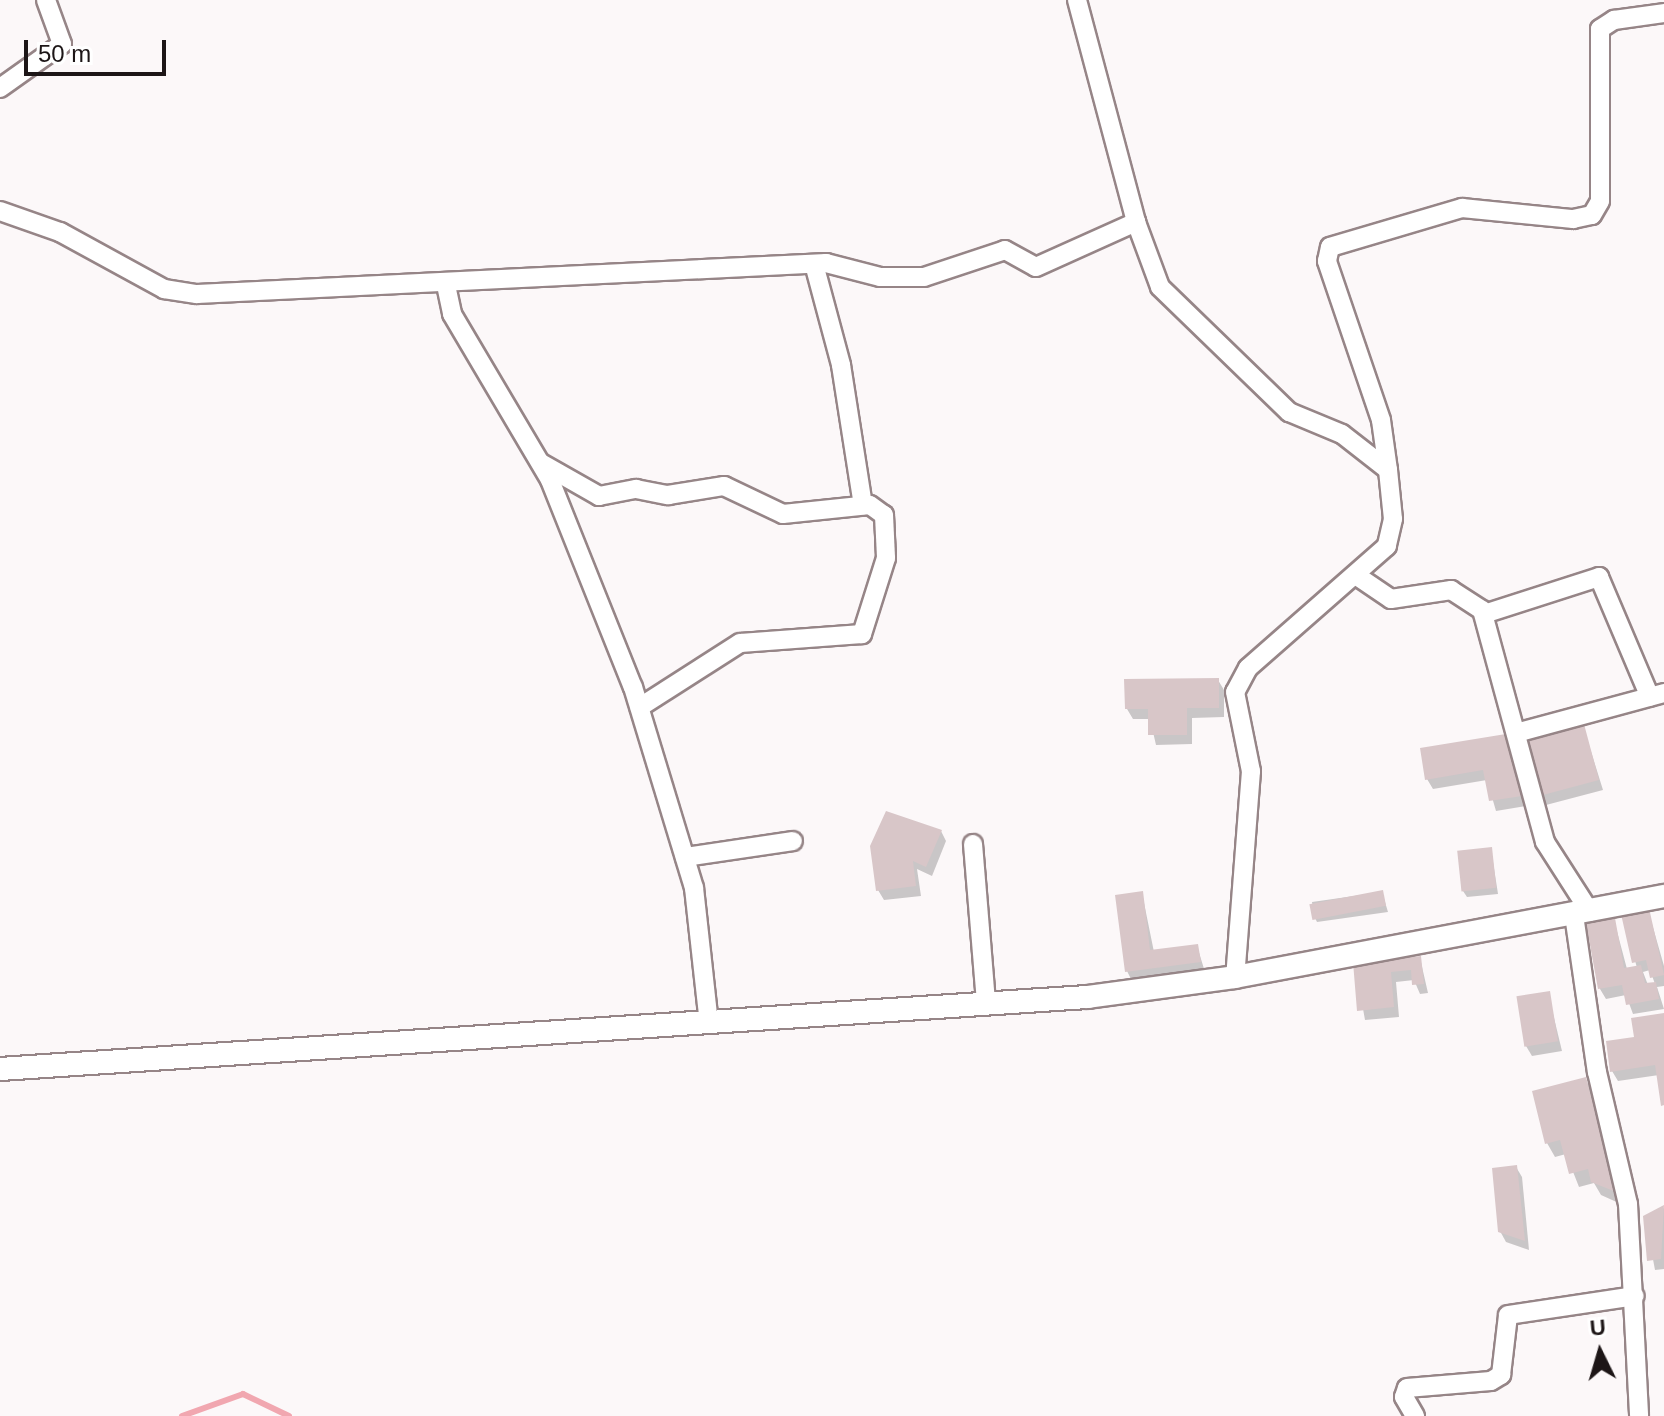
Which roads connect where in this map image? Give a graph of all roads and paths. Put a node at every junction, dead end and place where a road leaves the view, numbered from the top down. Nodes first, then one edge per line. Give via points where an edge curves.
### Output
1 (46, 0) edge
2 (1077, 0) edge
3 (1664, 13) edge
4 (0, 88) edge
5 (0, 211) edge
6 (1136, 222) junction
7 (814, 264) junction
8 (446, 285) junction
9 (541, 463) junction
10 (1388, 470) junction
11 (863, 505) junction
12 (1357, 576) junction
13 (1484, 614) junction
14 (1657, 695) edge
15 (640, 707) junction
16 (1516, 733) junction
17 (793, 841) dead end
18 (973, 844) dead end
19 (685, 857) junction
20 (1664, 896) edge
21 (1582, 913) junction
22 (1235, 977) junction
23 (986, 1003) junction
24 (709, 1023) junction
25 (0, 1069) edge
26 (1635, 1296) junction
27 (1415, 1416) edge
28 (1639, 1416) edge

1 - 4 street via 62,44
2 - 6 street
3 - 10 street via 1614,20 1600,29 1600,201 1592,215 1573,219 1462,208 1330,247 1327,261 1381,420
5 - 8 street via 60,232 174,292
6 - 7 street via 1036,267 1008,250 924,277 886,278 835,263
6 - 10 street via 1164,291 1289,412 1342,434
7 - 8 street
7 - 11 street via 841,365
8 - 9 street via 452,314
9 - 11 street via 599,496 636,489 668,495 718,486 783,514
9 - 15 street
10 - 12 street via 1391,534
11 - 15 street via 875,506 884,515 888,539 864,632 740,643
12 - 13 street via 1391,599 1456,591
12 - 22 street via 1248,668 1235,692 1251,771
13 - 14 street via 1599,577
13 - 16 street
14 - 16 street
15 - 19 street
16 - 21 street via 1545,842
17 - 19 street
18 - 23 street
19 - 24 street via 699,914
20 - 21 street
21 - 22 street
21 - 26 street via 1597,1072 1627,1192
22 - 23 street via 1088,997
23 - 24 street
24 - 25 street
26 - 27 street via 1508,1315 1501,1375 1491,1381 1407,1388 1404,1397
26 - 28 street

